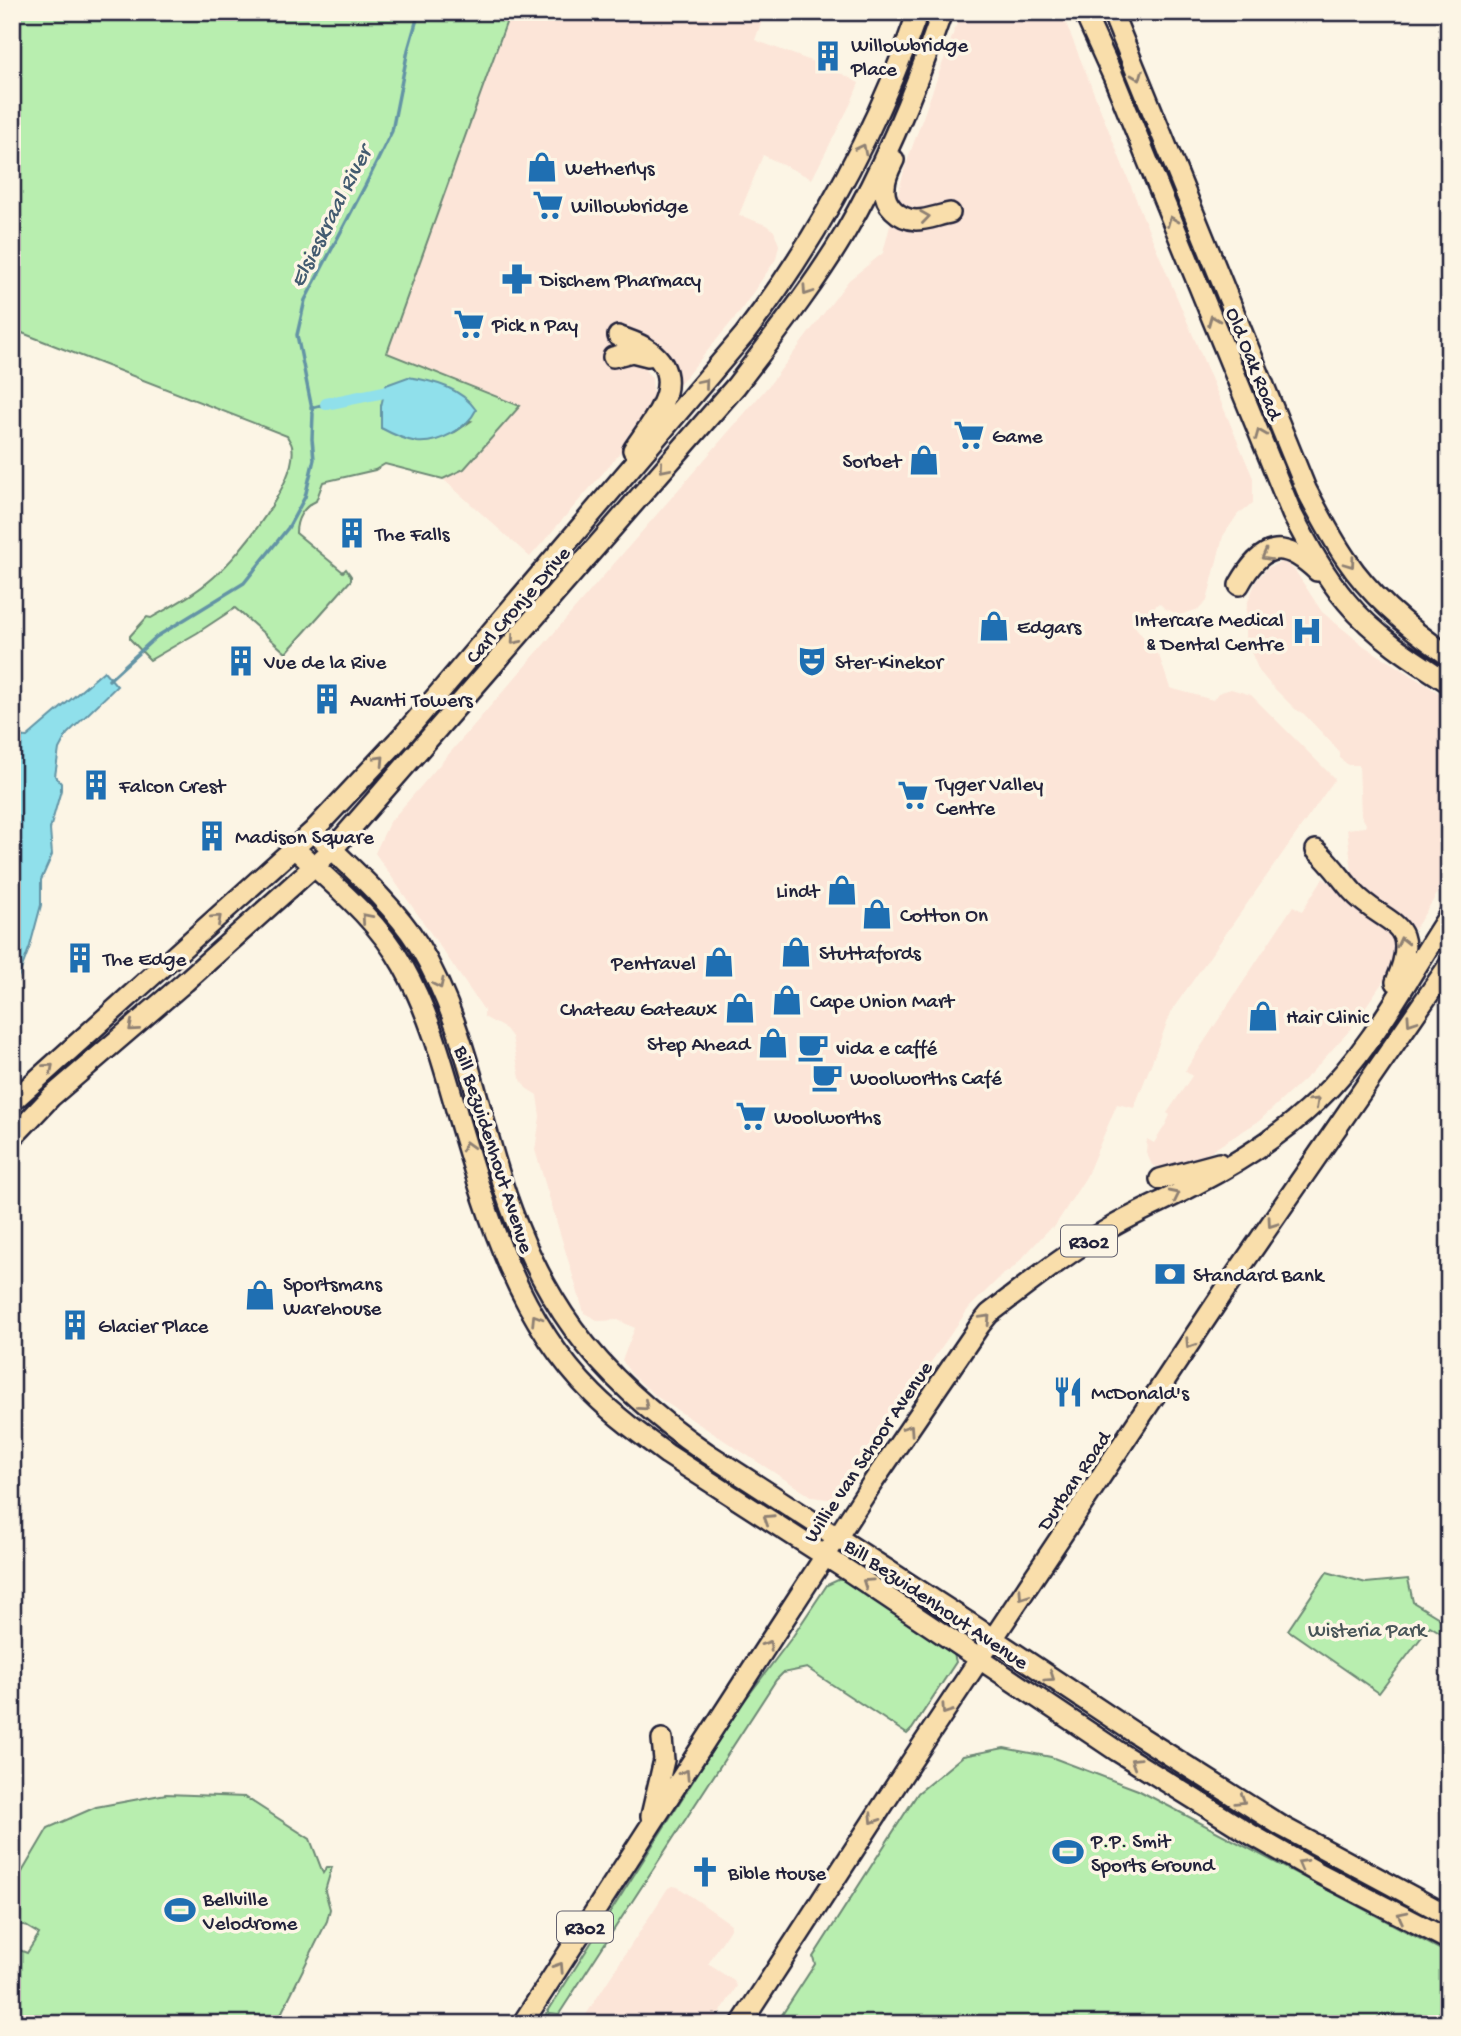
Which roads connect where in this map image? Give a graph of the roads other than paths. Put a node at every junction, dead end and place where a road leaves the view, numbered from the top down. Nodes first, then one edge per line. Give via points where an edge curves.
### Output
1 (918, 12) edge
2 (942, 12) edge
3 (1084, 12) edge
4 (1103, 12) edge
5 (1112, 12) edge
6 (1113, 76) junction
7 (907, 109) junction
8 (950, 213) dead end
9 (618, 336) dead end
10 (613, 357) dead end
11 (656, 357) junction
12 (608, 495) junction
13 (1239, 585) dead end
14 (1338, 591) junction
15 (1449, 656) edge
16 (1449, 683) edge
17 (313, 831) junction
18 (295, 849) junction
19 (332, 850) junction
20 (1316, 850) dead end
21 (314, 867) junction
22 (1449, 915) edge
23 (1449, 965) edge
24 (1376, 1028) junction
25 (12, 1102) edge
26 (12, 1138) edge
27 (1262, 1145) junction
28 (1160, 1180) dead end
29 (838, 1537) junction
30 (825, 1555) junction
31 (994, 1639) junction
32 (980, 1659) junction
33 (662, 1739) dead end
34 (648, 1831) junction
35 (1449, 1916) edge
36 (1449, 1940) edge
37 (522, 2024) edge
38 (741, 2024) edge

12 -> 1 main road, Carl Cronje Drive via 780,289 819,228 883,106
2 - 7 main road, Carl Cronje Drive
3 - 6 main road, Old Oak Road
4 - 6 main road via 1101,24 1112,54
5 -> 15 main road, Old Oak Road via 1306,489 1346,559 1366,584 1418,634
14 -> 6 main road, Old Oak Road via 1292,514
7 -> 8 main road via 907,130 885,183 887,201 896,213 909,219
7 -> 19 main road, Carl Cronje Drive via 849,226 793,312 728,395
9 - 11 main road via 646,347
10 - 11 main road via 632,352
11 - 12 main road via 665,373 666,399
17 -> 12 main road, Carl Cronje Drive via 404,734
14 -> 13 main road via 1304,559 1283,550 1260,557
14 - 16 main road, Old Oak Road via 1389,642
17 - 18 main road, Carl Cronje Drive
17 - 19 main road, Bill Bezuidenhout Avenue
18 - 21 main road, Bill Bezuidenhout Avenue
25 -> 18 main road, Carl Cronje Drive
19 - 21 main road, Carl Cronje Drive
19 -> 29 main road, Bill Bezuidenhout Avenue via 384,902 435,975 458,1029 497,1167 526,1247 541,1281 584,1344 621,1386 666,1424
24 -> 20 main road via 1403,962 1403,937 1394,923 1353,893
21 -> 26 main road, Carl Cronje Drive via 51,1097
30 -> 21 main road, Bill Bezuidenhout Avenue via 643,1437 592,1393 559,1353 532,1314 500,1247 435,1037 402,963 351,901
22 - 24 main road, R302
23 -> 31 main road, Durban Road via 1227,1287
27 -> 24 main road, Willie van Schoor Avenue / R302 via 1337,1081
27 - 28 main road
29 -> 27 main road, Willie van Schoor Avenue / R302 via 989,1314 1102,1233
29 - 30 main road, Willie van Schoor Avenue / R302
29 - 31 main road, Bill Bezuidenhout Avenue
32 -> 30 main road, Bill Bezuidenhout Avenue
34 -> 30 main road, Willie van Schoor Avenue / R302
31 - 32 main road, Durban Road
31 -> 35 main road, Bill Bezuidenhout Avenue via 1283,1827
36 -> 32 main road, Bill Bezuidenhout Avenue via 1252,1835
32 -> 38 main road, Durban Road
33 - 34 main road via 664,1760
37 -> 34 main road, Willie van Schoor Avenue / R302

